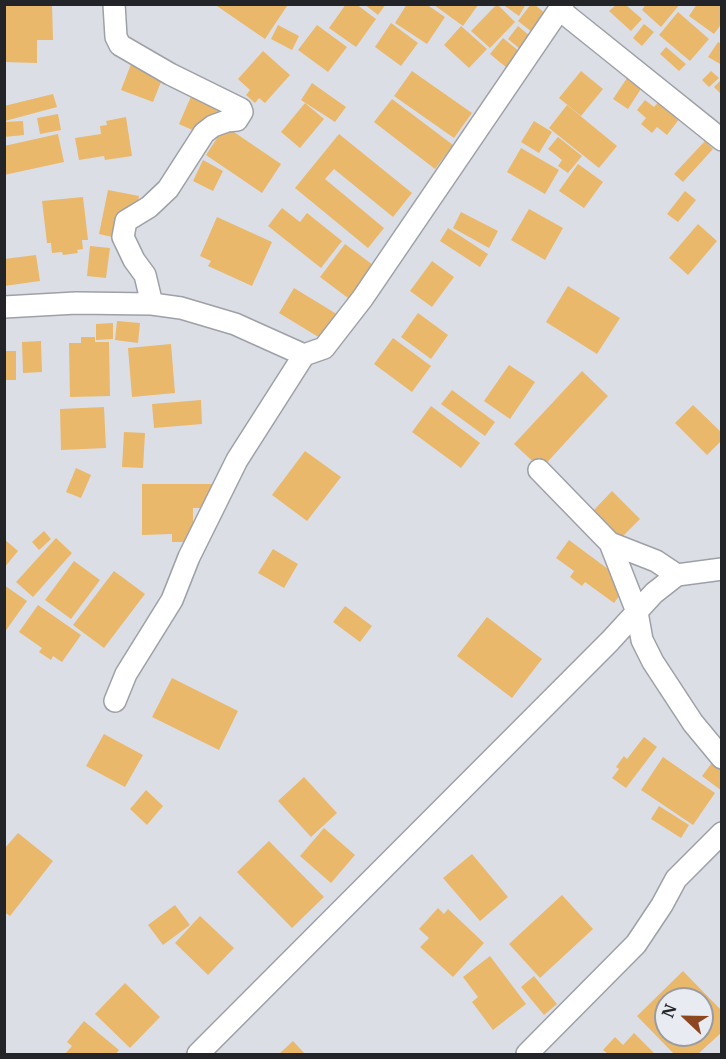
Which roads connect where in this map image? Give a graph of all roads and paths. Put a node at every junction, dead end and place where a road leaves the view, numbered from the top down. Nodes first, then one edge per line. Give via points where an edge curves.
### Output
1 (114, 4) edge
2 (562, 7) edge
3 (722, 140) edge
4 (153, 304) junction
5 (4, 307) edge
6 (304, 355) junction
7 (539, 470) dead end
8 (610, 543) junction
9 (722, 569) edge
10 (677, 575) junction
11 (637, 612) junction
12 (116, 701) dead end
13 (722, 758) edge
14 (722, 833) edge
15 (198, 1054) edge
16 (527, 1054) edge

1 - 4 street via 120,45 242,112 237,120 220,123 204,133 168,189 126,221 123,237 145,275
2 - 3 street
2 - 6 street via 362,299 324,348
4 - 5 street
4 - 6 street via 235,324
6 - 12 street via 237,460 172,600 126,674
7 - 8 street
8 - 10 street via 656,561
8 - 11 street
9 - 10 street
10 - 11 street
11 - 13 street via 642,640 653,662 693,723
11 - 15 street
14 - 16 street via 676,879 636,944

